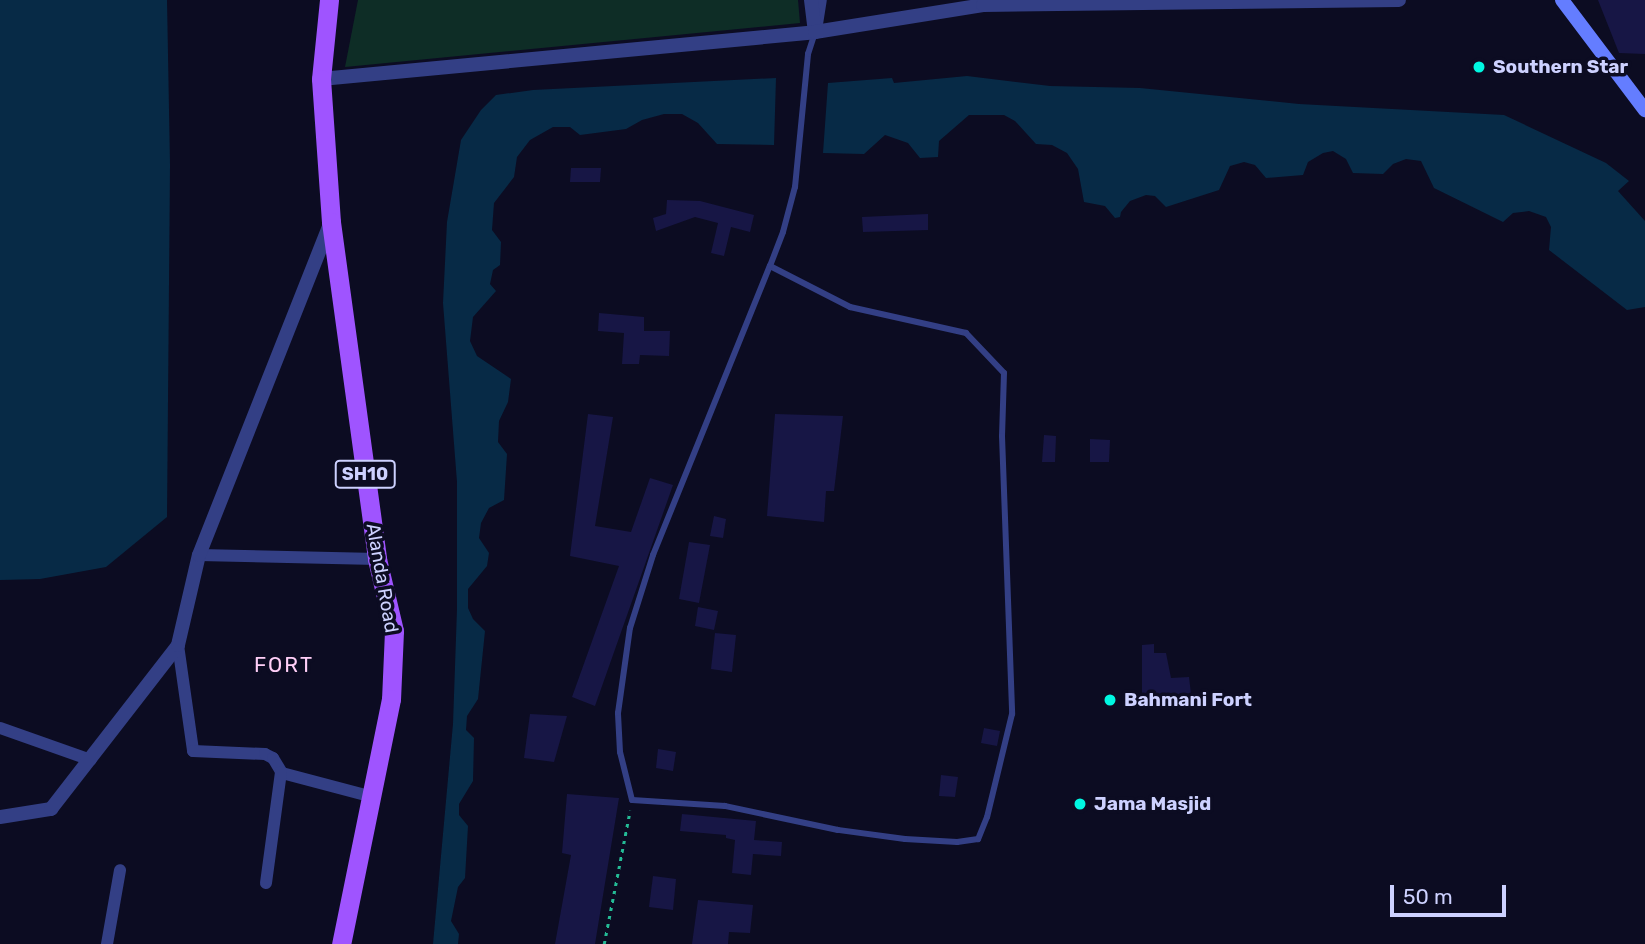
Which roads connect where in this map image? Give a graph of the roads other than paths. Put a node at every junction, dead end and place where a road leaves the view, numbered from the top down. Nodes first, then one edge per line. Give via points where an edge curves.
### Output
1 (330, 0) edge
2 (811, 0) edge
3 (821, 0) edge
4 (1399, 0) edge
5 (1562, 0) edge
6 (1079, 2) edge
7 (816, 32) junction
8 (321, 79) junction
9 (1645, 110) edge
10 (331, 222) junction
11 (769, 266) junction
12 (199, 555) junction
13 (377, 559) junction
14 (178, 645) junction
15 (0, 728) edge
16 (91, 760) junction
17 (281, 772) junction
18 (373, 797) junction
19 (0, 817) edge
20 (120, 870) dead end
21 (266, 883) dead end
22 (107, 944) edge
23 (341, 944) edge

1 - 8 main road, Alanda Road / SH10
2 - 7 street
3 - 7 street
4 - 6 street
5 - 9 main road
6 - 7 street via 983,5
7 - 8 street
7 - 11 lane via 808,54 795,187
8 - 10 main road, Alanda Road / SH10
10 - 12 street
10 - 13 main road, Alanda Road / SH10
11 - 11 lane via 653,555 630,628 618,713 620,752 632,800 725,806 838,830 957,842 978,839 1012,714 1004,373 966,333 850,307
12 - 13 street
12 - 14 street
13 - 18 main road, Alanda Road / SH10 via 394,631 391,699
14 - 16 street
14 - 17 street via 193,751 265,754
15 - 16 street
16 - 19 street via 51,809
17 - 18 street
17 - 21 street
18 - 23 main road, Alanda Road / SH10
20 - 22 street

